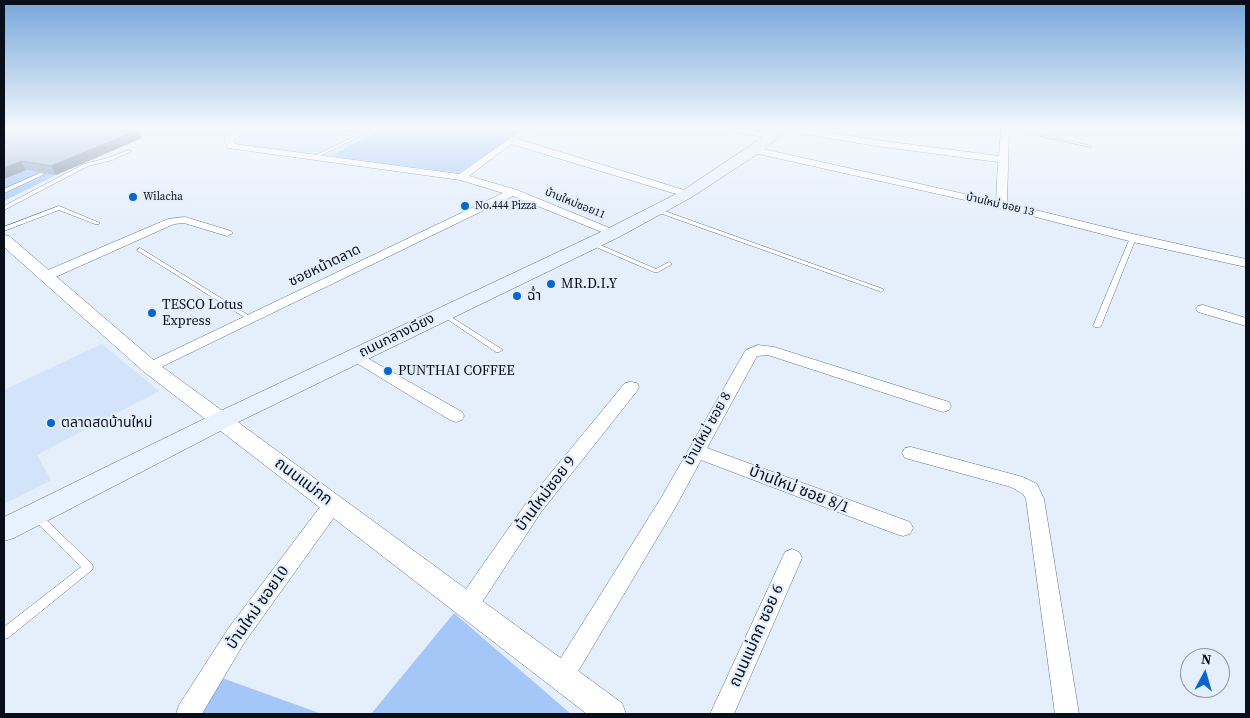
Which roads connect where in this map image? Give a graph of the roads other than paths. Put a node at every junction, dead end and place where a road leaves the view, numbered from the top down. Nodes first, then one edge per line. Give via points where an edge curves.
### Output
1 (96, 163) edge
2 (361, 163) edge
3 (480, 163) edge
4 (585, 163) edge
5 (735, 163) edge
6 (810, 163) edge
7 (1004, 163) edge
8 (42, 174) edge
9 (461, 177) junction
10 (4, 191) edge
11 (513, 192) junction
12 (687, 194) junction
13 (1001, 205) junction
14 (4, 208) edge
15 (656, 210) junction
16 (97, 222) dead end
17 (4, 229) edge
18 (227, 233) dead end
19 (613, 233) junction
20 (1133, 238) junction
21 (4, 239) edge
22 (591, 243) junction
23 (140, 250) dead end
24 (1246, 263) edge
25 (669, 264) dead end
26 (46, 276) junction
27 (881, 290) dead end
28 (1204, 309) dead end
29 (443, 314) junction
30 (251, 319) junction
31 (1246, 322) edge
32 (1097, 326) dead end
33 (499, 350) dead end
34 (355, 356) junction
35 (150, 368) junction
36 (631, 387) dead end
37 (943, 406) dead end
38 (456, 416) dead end
39 (222, 420) junction
40 (696, 451) junction
41 (911, 453) dead end
42 (333, 504) junction
43 (34, 515) junction
44 (903, 528) dead end
45 (4, 530) edge
46 (792, 558) dead end
47 (467, 606) junction
48 (4, 634) edge
49 (562, 677) junction
50 (188, 714) edge
51 (611, 714) edge
52 (722, 714) edge
53 (1067, 714) edge

1 - 14 lane
2 - 9 street, บ้านใหม่ซอย11
3 - 9 street
4 - 12 street
5 - 12 main road, ถนนกลางเวียง
6 - 13 street, บ้านใหม่ ซอย 13
7 - 13 street
8 - 10 lane
9 - 11 street, บ้านใหม่ซอย11
11 - 19 street, บ้านใหม่ซอย11
11 - 30 street, ซอยหน้าตลาด
12 - 15 main road, ถนนกลางเวียง
13 - 20 street, บ้านใหม่ ซอย 13
15 - 19 main road, ถนนกลางเวียง
15 - 27 lane
16 - 17 lane via 59,208
18 - 26 street via 180,219
19 - 22 main road, ถนนกลางเวียง
20 - 24 street, บ้านใหม่ ซอย 13
20 - 32 lane
21 - 26 street, ถนนแม่กก
22 - 25 lane via 656,270
22 - 29 main road, ถนนกลางเวียง
23 - 30 lane
26 - 35 street, ถนนแม่กก
28 - 31 street
29 - 33 lane
29 - 34 main road, ถนนกลางเวียง
30 - 35 street, ซอยหน้าตลาด
34 - 38 street
34 - 39 main road, ถนนกลางเวียง
35 - 39 street, ถนนแม่กก
36 - 47 street, บ้านใหม่ซอย 9 via 534,506
37 - 40 street, บ้านใหม่ ซอย 8 via 768,350 758,350 751,353
39 - 42 street, ถนนแม่กก
39 - 43 main road, ถนนกลางเวียง
40 - 44 street, บ้านใหม่ ซอย 8/1
40 - 49 street, บ้านใหม่ ซอย 8
41 - 53 street via 1017,482 1030,489 1035,499
42 - 47 street, ถนนแม่กก
42 - 50 street, บ้านใหม่ ซอย10 via 236,636
43 - 45 main road, ถนนกลางเวียง
43 - 48 lane via 88,567
46 - 52 street, ถนนแม่กก ซอย 6
47 - 49 street, ถนนแม่กก
49 - 51 street, ถนนแม่กก

